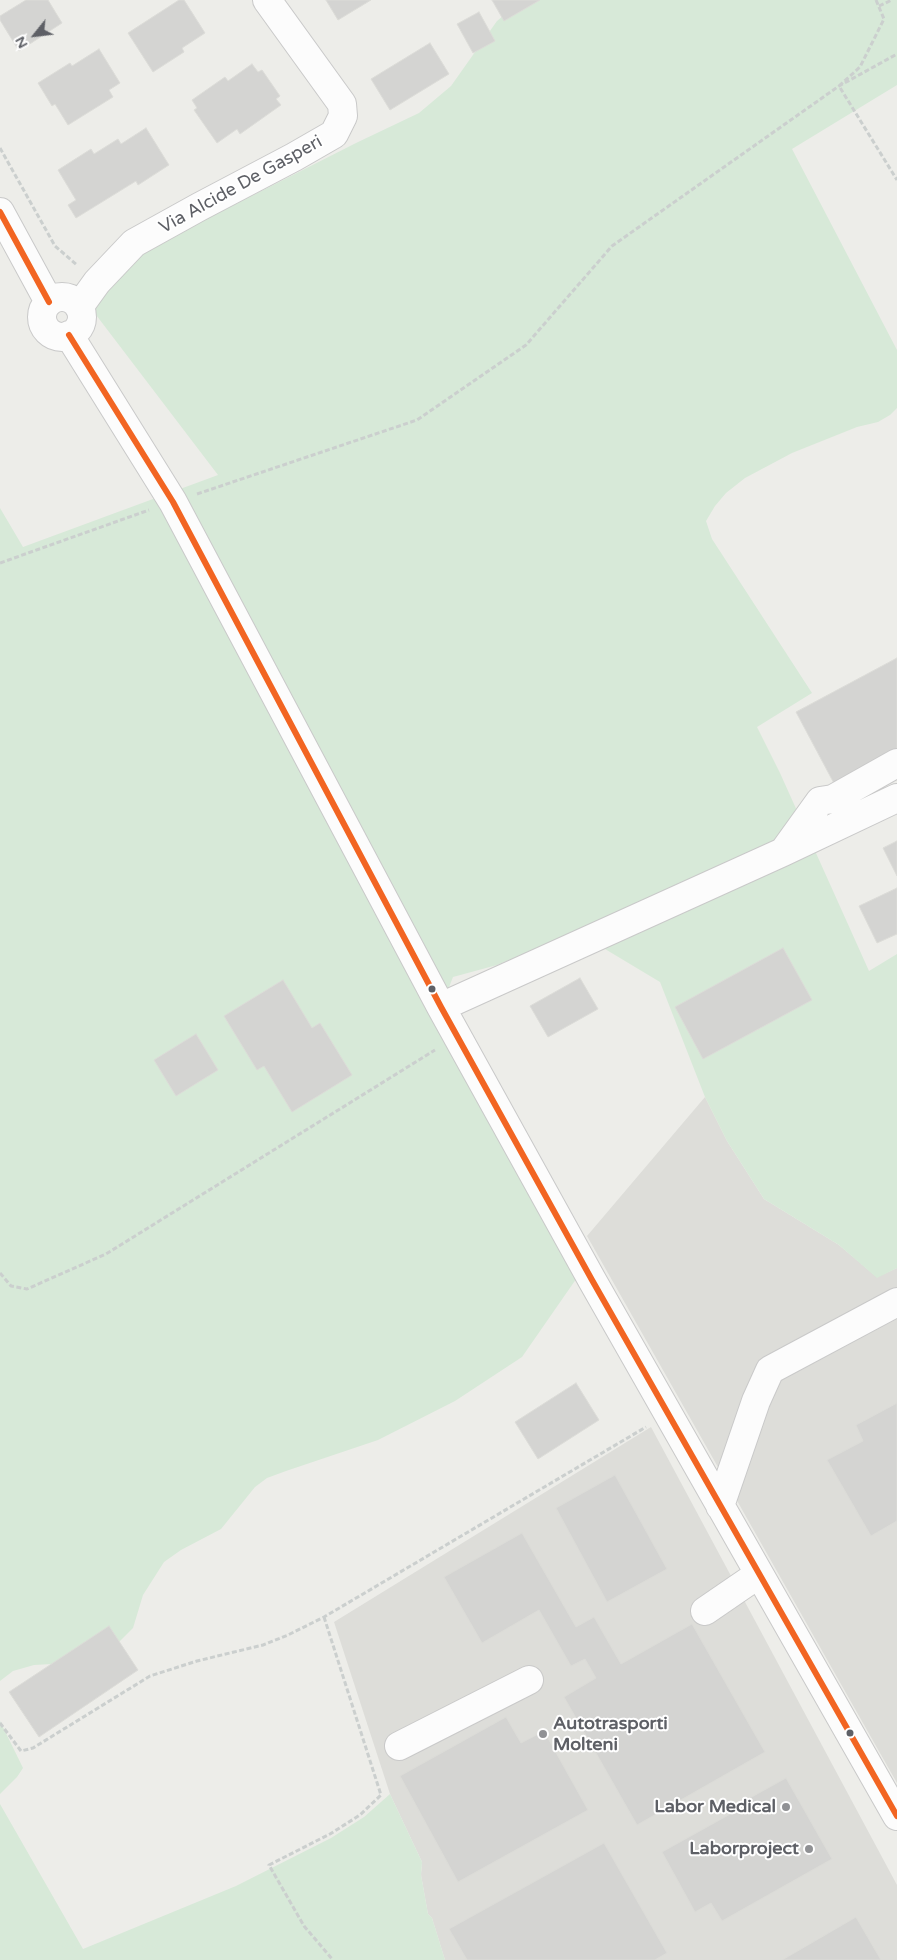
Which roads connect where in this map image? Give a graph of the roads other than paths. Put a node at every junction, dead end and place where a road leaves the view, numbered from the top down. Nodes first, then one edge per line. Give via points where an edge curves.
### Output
1 (267, 0) edge
2 (0, 212) edge
3 (49, 302) junction
4 (79, 307) junction
5 (69, 335) junction
6 (897, 763) edge
7 (897, 798) edge
8 (783, 852) junction
9 (441, 1007) junction
10 (897, 1302) edge
11 (720, 1506) junction
12 (759, 1574) junction
13 (705, 1610) dead end
14 (529, 1680) dead end
15 (399, 1746) dead end
16 (897, 1816) edge

1 - 4 street, Via Alcide De Gasperi via 342,104 343,116 334,134 134,243 97,282
2 - 3 street
3 - 4 street via 58,297 69,298
3 - 5 street via 44,310 44,324 53,334
4 - 5 street via 82,321
5 - 9 street via 173,502
6 - 8 street via 833,799 820,802
7 - 8 street
8 - 9 street
9 - 11 street
10 - 11 street via 770,1370
11 - 12 street
12 - 13 street
12 - 16 street
14 - 15 street

